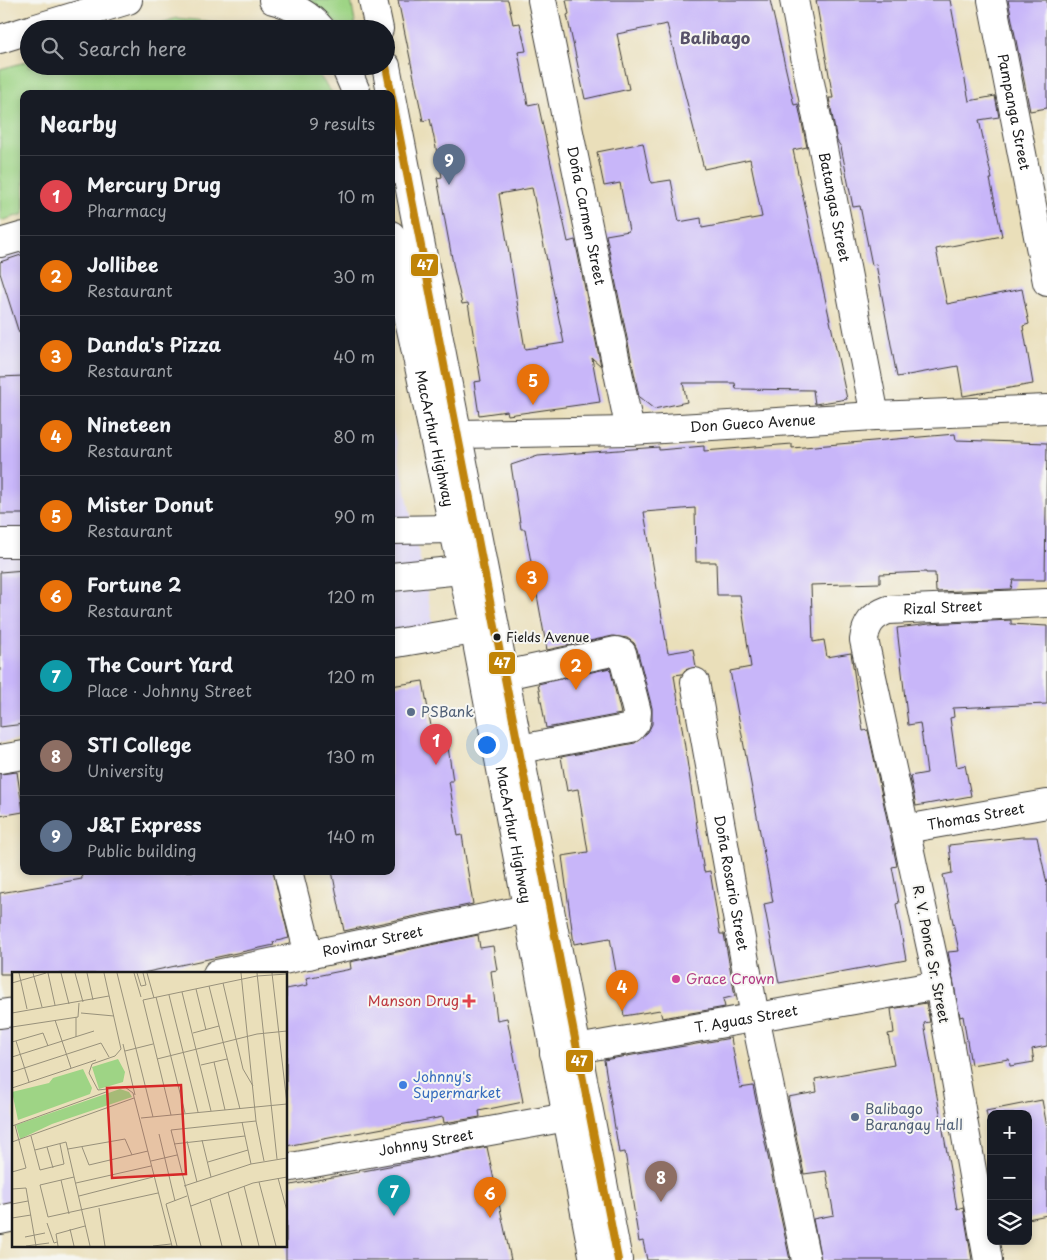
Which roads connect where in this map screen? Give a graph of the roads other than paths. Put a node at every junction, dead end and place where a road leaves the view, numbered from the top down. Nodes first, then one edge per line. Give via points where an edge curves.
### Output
1 (128, 0) edge
2 (273, 0) edge
3 (373, 0) edge
4 (542, 0) edge
5 (794, 0) edge
6 (992, 0) edge
7 (62, 20) edge
8 (312, 20) edge
9 (377, 20) edge
10 (20, 33) edge
11 (0, 39) edge
12 (349, 75) edge
13 (388, 75) edge
14 (356, 90) edge
15 (391, 90) edge
16 (395, 112) edge
17 (20, 237) edge
18 (0, 243) edge
19 (395, 254) edge
20 (1047, 282) edge
21 (1047, 409) edge
22 (875, 416) junction
23 (630, 431) junction
24 (458, 434) junction
25 (453, 529) junction
26 (395, 530) edge
27 (20, 542) edge
28 (0, 543) edge
29 (461, 570) junction
30 (395, 577) edge
31 (1047, 603) edge
32 (474, 630) junction
33 (395, 643) edge
34 (865, 651) joint
35 (505, 675) junction
36 (695, 682) dead end
37 (520, 749) junction
38 (20, 756) edge
39 (0, 759) edge
40 (1047, 804) edge
41 (906, 829) junction
42 (289, 875) edge
43 (527, 909) junction
44 (309, 955) junction
45 (228, 972) edge
46 (939, 984) junction
47 (755, 1017) junction
48 (566, 1051) junction
49 (567, 1118) junction
50 (288, 1168) edge
51 (594, 1260) edge
52 (618, 1260) edge
53 (806, 1260) edge
54 (988, 1260) edge

1 - 7 main road
2 - 8 main road
3 - 9 main road
4 - 23 main road, Doña Carmen Street
5 - 22 main road, Batangas Street
6 - 20 main road, Pampanga Street
10 - 11 main road
12 - 14 main road
13 - 15 main road, MacArthur Highway
16 - 24 main road, MacArthur Highway
17 - 18 main road
19 - 25 main road, MacArthur Highway
21 - 22 main road, Don Gueco Avenue
22 - 23 main road, Don Gueco Avenue
23 - 24 main road, Don Gueco Avenue
24 - 35 main road, MacArthur Highway
25 - 26 main road
25 - 29 main road, MacArthur Highway
27 - 28 main road
29 - 30 main road
29 - 32 main road, MacArthur Highway
31 - 34 main road, Rizal Street via 888,610 871,620 866,629
32 - 33 main road
32 - 43 main road, MacArthur Highway
34 - 41 main road, R. V. Ponce Sr. Street
35 - 37 main road, MacArthur Highway
35 - 37 main road via 616,651 622,653 637,712 632,728
36 - 47 main road, Doña Rosario Street
37 - 48 main road, MacArthur Highway
38 - 39 main road
40 - 41 main road, Thomas Street
41 - 46 main road, R. V. Ponce Sr. Street
42 - 44 main road
43 - 44 main road, Rovimar Street
43 - 48 main road, MacArthur Highway
44 - 45 main road, Rovimar Street
46 - 47 main road, T. Aguas Street
46 - 54 main road, R. V. Ponce Sr. Street
47 - 48 main road, T. Aguas Street
47 - 53 main road, Doña Rosario Street
48 - 49 main road, MacArthur Highway
48 - 52 main road, MacArthur Highway
49 - 50 main road, Johnny Street
49 - 51 main road, MacArthur Highway

